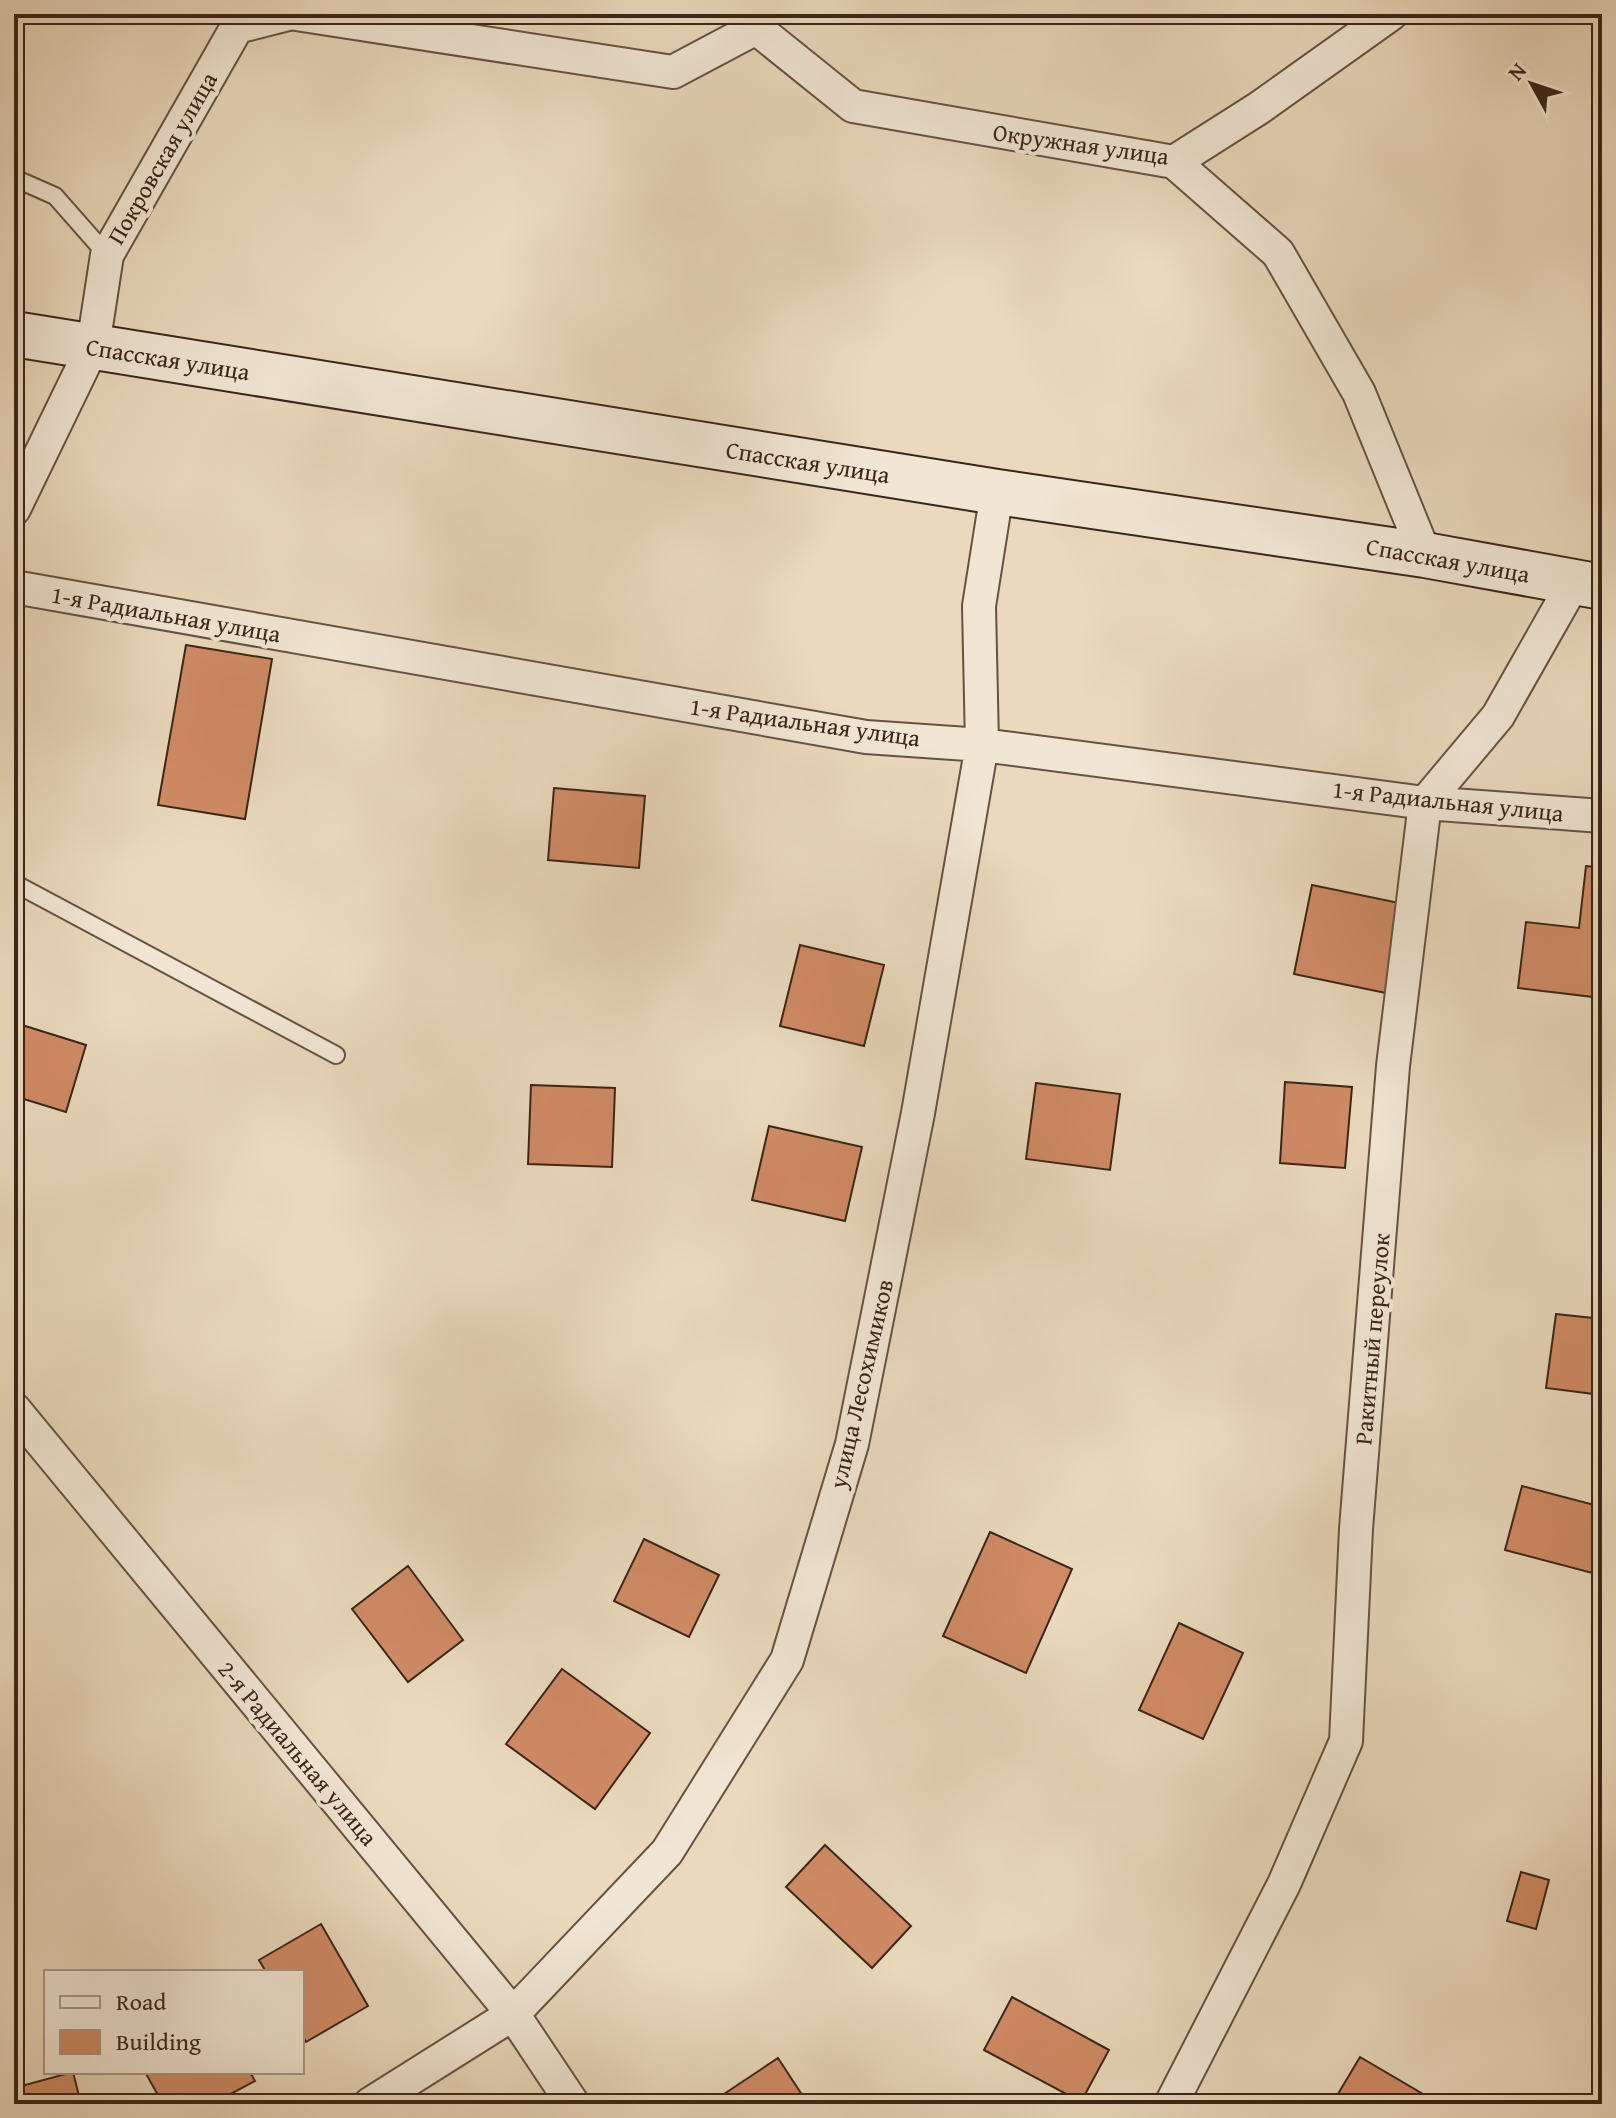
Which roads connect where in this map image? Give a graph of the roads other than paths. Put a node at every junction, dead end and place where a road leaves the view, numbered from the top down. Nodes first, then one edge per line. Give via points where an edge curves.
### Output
1 (288, 14) edge
2 (296, 14) edge
3 (1391, 14) edge
4 (757, 21) edge
5 (1174, 162) junction
6 (14, 178) edge
7 (107, 255) junction
8 (14, 334) edge
9 (93, 346) junction
10 (997, 492) junction
11 (14, 509) edge
12 (1425, 555) junction
13 (1588, 585) edge
14 (14, 587) edge
15 (982, 745) junction
16 (1425, 803) junction
17 (1602, 816) edge
18 (14, 883) edge
19 (336, 1055) dead end
20 (14, 1409) edge
21 (513, 2014) junction
22 (370, 2104) edge
23 (573, 2104) edge
24 (1171, 2104) edge

1 - 7 street, Покровская улица via 237,27
2 - 4 street via 673,72
3 - 5 street, Окружная улица
4 - 5 street, Окружная улица via 853,106
5 - 12 street via 1278,253 1359,393
6 - 7 lane via 55,196
7 - 9 street, Покровская улица
8 - 9 street, Спасская улица
9 - 10 street, Спасская улица
9 - 11 street
10 - 12 street, Спасская улица
10 - 15 street, улица Лесохимиков via 979,606
12 - 13 street, Спасская улица
13 - 16 street via 1498,716
14 - 15 street, 1-я Радиальная улица via 866,737
15 - 16 street, 1-я Радиальная улица
15 - 21 street, улица Лесохимиков via 918,1113 852,1444 787,1660 667,1852
16 - 17 street, 1-я Радиальная улица
16 - 24 street, Ракитный переулок via 1393,1066 1356,1529 1346,1741 1284,1884
18 - 19 lane
20 - 21 street, 2-я Радиальная улица
21 - 22 street, улица Лесохимиков
21 - 23 street, 2-я Радиальная улица

